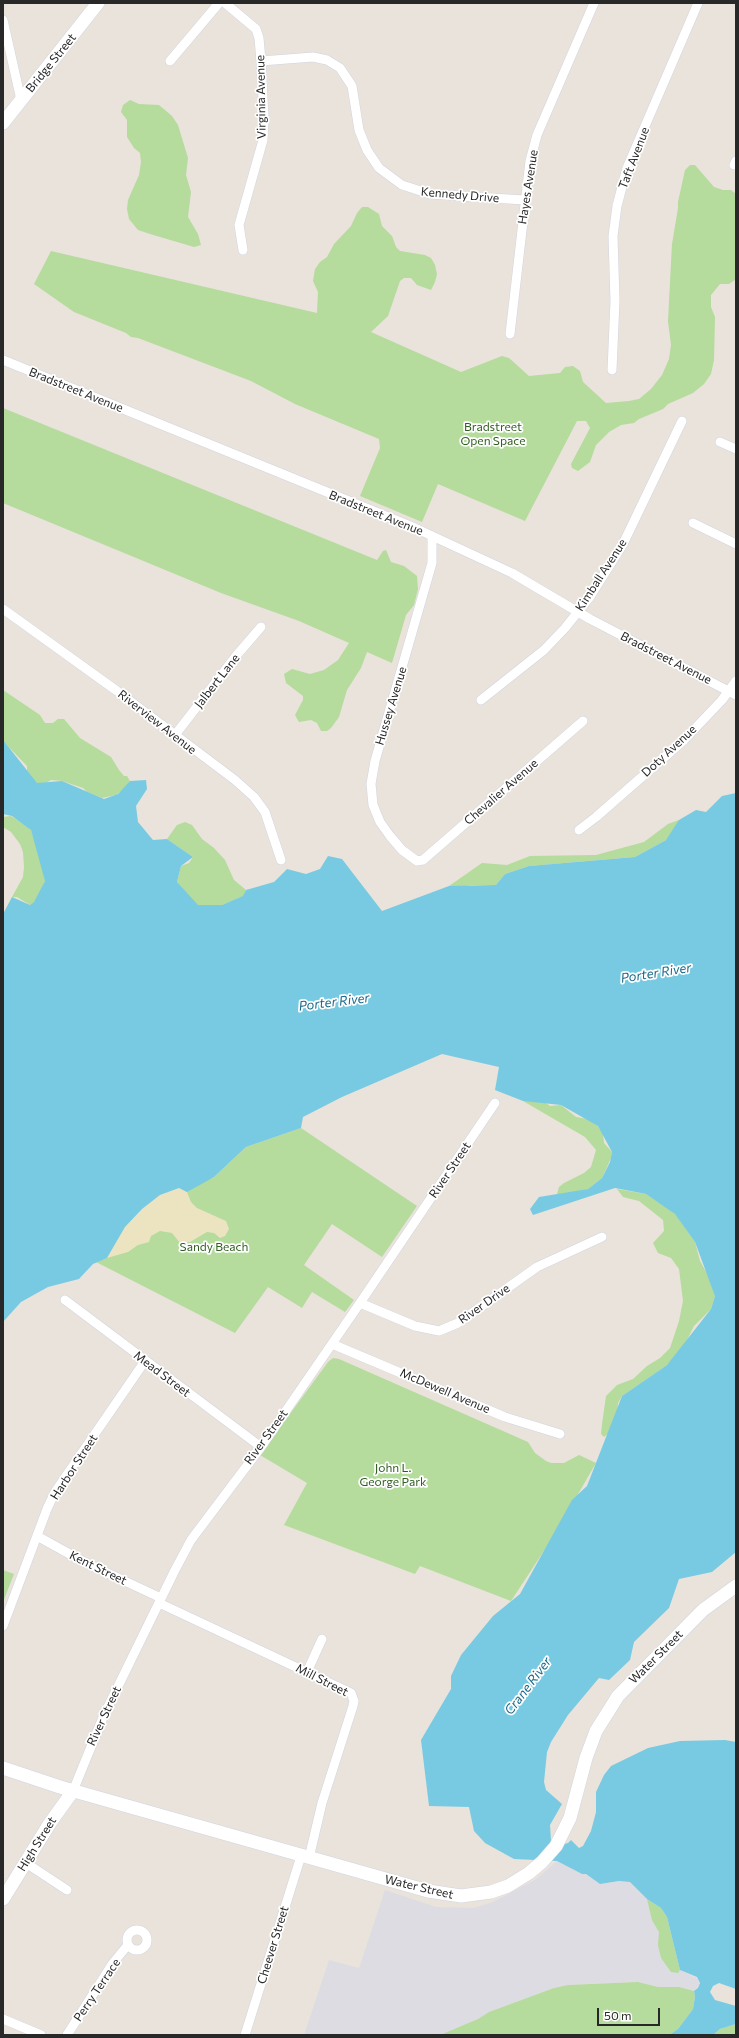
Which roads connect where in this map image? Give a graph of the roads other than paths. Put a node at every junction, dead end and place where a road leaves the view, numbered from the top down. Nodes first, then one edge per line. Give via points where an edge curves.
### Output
1 (98, 3) edge
2 (219, 3) edge
3 (225, 3) edge
4 (594, 3) edge
5 (698, 3) edge
6 (3, 20) edge
7 (170, 61) dead end
8 (261, 61) junction
9 (21, 100) junction
10 (3, 123) edge
11 (524, 200) junction
12 (243, 250) dead end
13 (510, 334) dead end
14 (3, 360) edge
15 (612, 370) dead end
16 (682, 421) dead end
17 (720, 442) dead end
18 (736, 449) edge
19 (693, 523) dead end
20 (432, 536) junction
21 (736, 544) edge
22 (3, 609) edge
23 (578, 612) junction
24 (261, 627) dead end
25 (736, 681) edge
26 (732, 693) edge
27 (481, 700) dead end
28 (583, 721) dead end
29 (175, 736) junction
30 (579, 830) dead end
31 (281, 860) dead end
32 (418, 861) joint
33 (495, 1103) dead end
34 (602, 1238) dead end
35 (65, 1300) dead end
36 (360, 1303) junction
37 (332, 1344) junction
38 (145, 1361) junction
39 (560, 1434) dead end
40 (261, 1447) junction
41 (37, 1536) junction
42 (736, 1586) edge
43 (160, 1601) junction
44 (3, 1626) edge
45 (322, 1639) dead end
46 (307, 1672) junction
47 (3, 1768) edge
48 (73, 1791) junction
49 (305, 1857) junction
50 (26, 1863) junction
51 (67, 1890) dead end
52 (3, 1899) edge
53 (127, 1946) dead end
54 (3, 2019) edge
55 (41, 2035) edge
56 (67, 2035) edge
57 (245, 2035) edge

1 - 9 main road, Bridge Street
2 - 7 street
3 - 8 street, Virginia Avenue via 256,29
4 - 11 street, Hayes Avenue via 538,135 530,161
5 - 15 street, Taft Avenue via 627,168 617,206 613,236 615,301
6 - 9 street
8 - 11 street, Kennedy Drive via 313,57 327,60 340,68 352,86 359,130 366,150 379,168 402,185 430,194
8 - 12 street, Virginia Avenue via 263,140 239,225
9 - 10 main road, Bridge Street
11 - 13 street, Hayes Avenue
14 - 20 street, Bradstreet Avenue
16 - 23 street, Kimball Avenue via 623,544
17 - 18 street
19 - 21 street
20 - 23 street, Bradstreet Avenue via 512,573
20 - 32 street, Hussey Avenue via 432,563 375,761 371,784 373,805 380,822 402,850
22 - 29 street, Riverview Avenue
23 - 26 street, Bradstreet Avenue
23 - 27 street, Kimball Avenue via 544,650
24 - 29 street, Jalbert Lane
25 - 26 street, Doty Avenue
26 - 30 street, Doty Avenue via 684,740
28 - 32 street, Chevalier Avenue via 423,860
29 - 31 street, Riverview Avenue via 254,797 265,812
33 - 36 street, River Street
34 - 36 street, River Drive via 537,1266 458,1323 439,1331 415,1326
35 - 38 street, Mead Street
36 - 37 street, River Street
37 - 39 street, McDewell Avenue via 505,1417
37 - 40 street, River Street
38 - 40 street, Mead Street
38 - 41 street, Harbor Street via 55,1492
40 - 43 street, River Street via 195,1534
41 - 43 street, Kent Street
41 - 44 street, Harbor Street
42 - 49 main road, Water Street via 690,1622 609,1708 590,1744 573,1808 561,1838 550,1854 522,1878 501,1889 471,1896 450,1896
43 - 46 street, Mill Street
43 - 48 street, River Street via 99,1727
45 - 46 street
46 - 49 street, Mill Street via 349,1691 354,1701
47 - 48 main road, Water Street
48 - 49 main road, Water Street
48 - 50 main road, High Street
49 - 57 street, Cheever Street
50 - 51 street
50 - 52 main road, High Street
53 - 56 street, Perry Terrace
54 - 55 street

